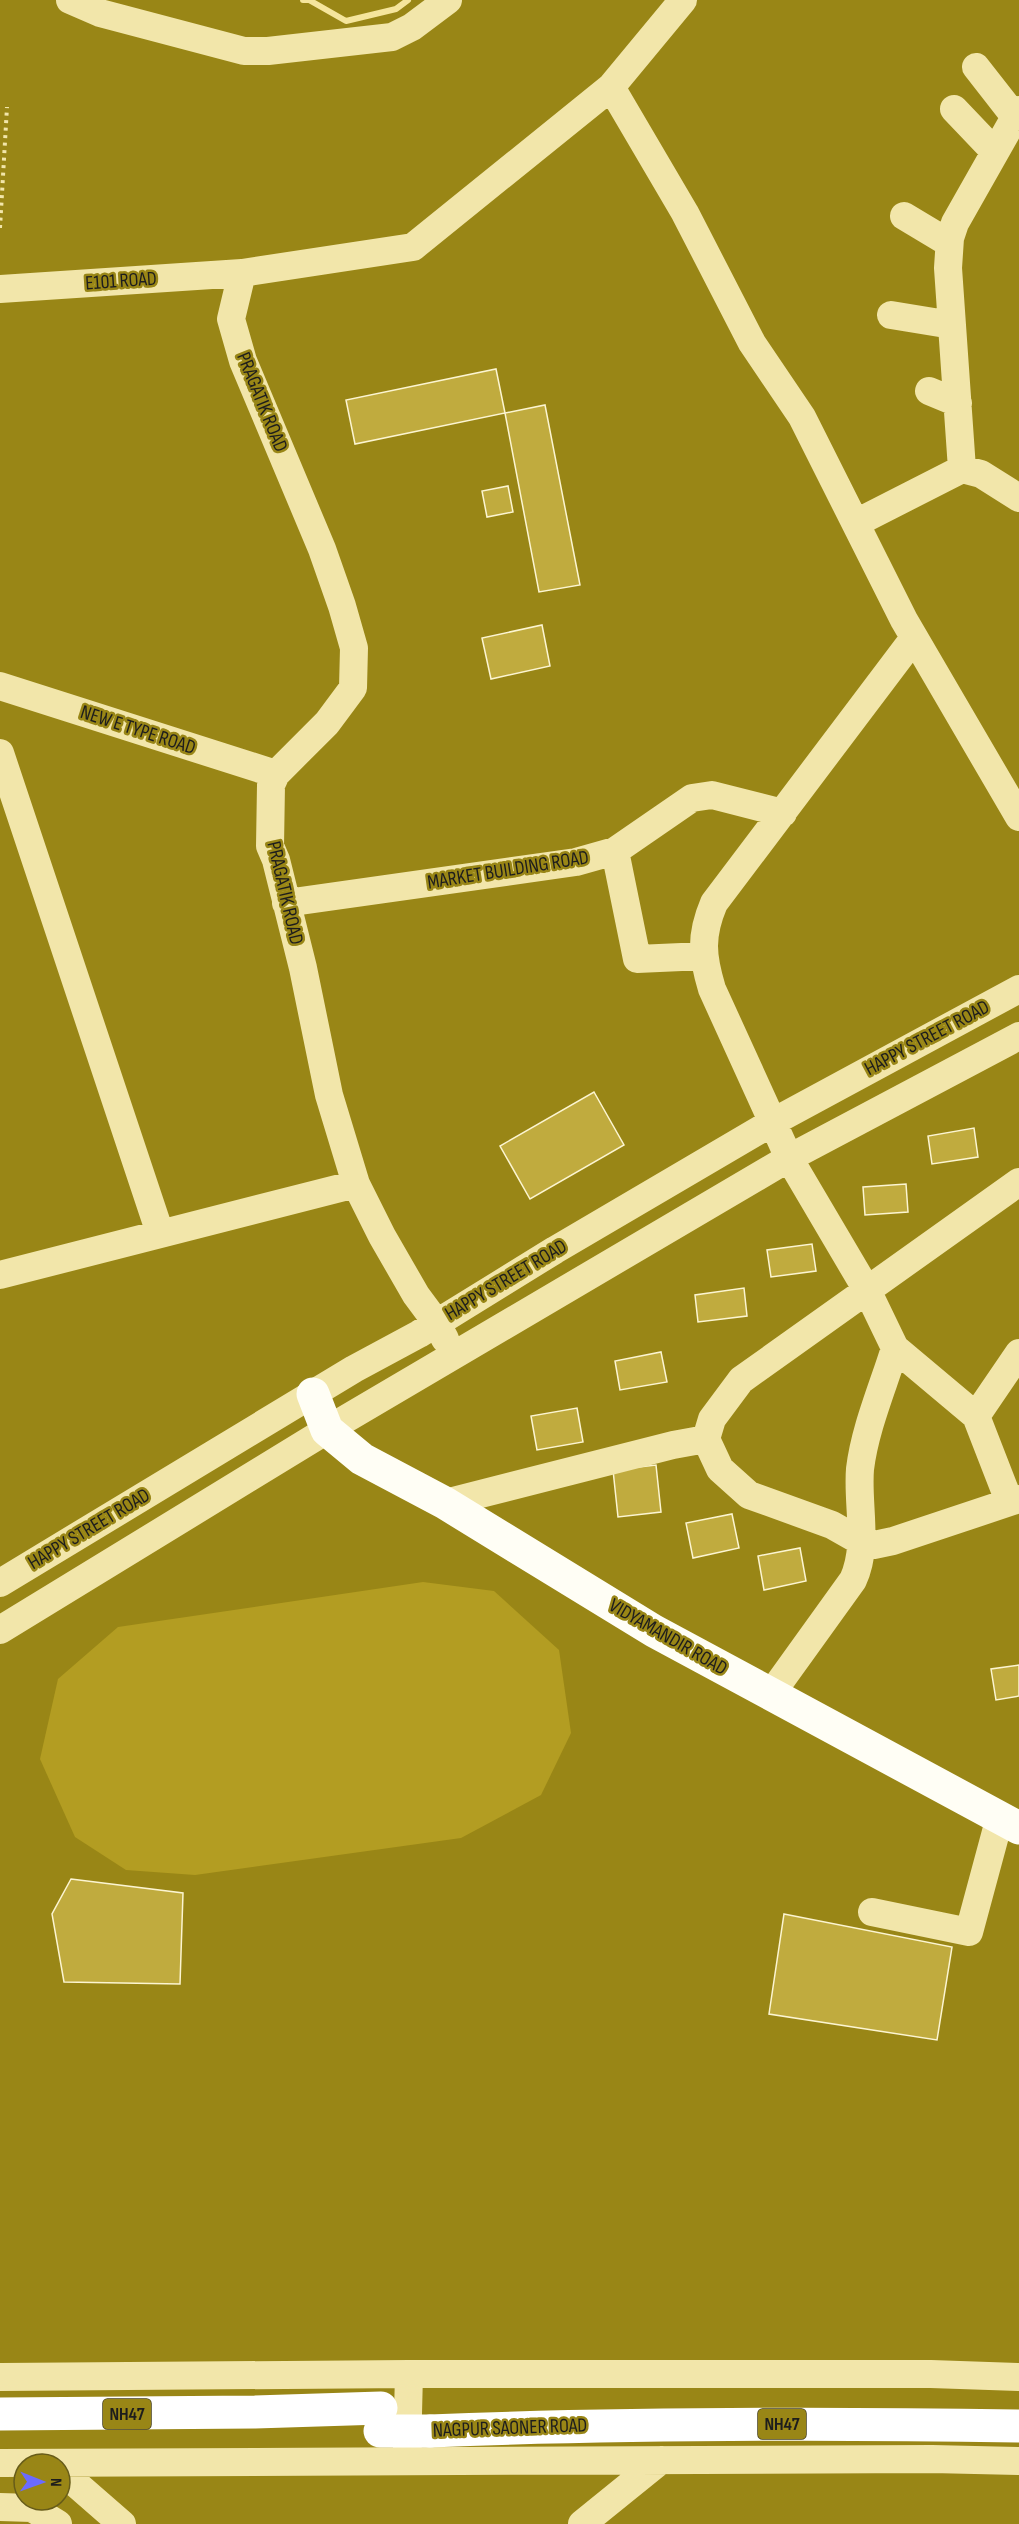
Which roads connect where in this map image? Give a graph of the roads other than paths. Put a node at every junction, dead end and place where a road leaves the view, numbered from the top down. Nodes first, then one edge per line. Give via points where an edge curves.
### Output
1 (70, 0) edge
2 (448, 0) edge
3 (683, 0) edge
4 (976, 67) dead end
5 (611, 87) junction
6 (954, 109) dead end
7 (1017, 114) edge
8 (995, 152) junction
9 (904, 216) dead end
10 (949, 243) junction
11 (242, 273) junction
12 (0, 289) edge
13 (891, 315) dead end
14 (952, 325) junction
15 (930, 391) dead end
16 (958, 404) junction
17 (962, 469) junction
18 (1019, 498) edge
19 (856, 523) junction
20 (914, 638) junction
21 (0, 686) edge
22 (0, 753) edge
23 (276, 774) junction
24 (783, 813) junction
25 (1019, 817) edge
26 (615, 851) junction
27 (286, 903) junction
28 (704, 956) junction
29 (1019, 988) edge
30 (1019, 1036) edge
31 (773, 1122) junction
32 (789, 1158) junction
33 (1019, 1182) edge
34 (356, 1185) junction
35 (160, 1233) junction
36 (0, 1275) edge
37 (868, 1292) junction
38 (436, 1322) junction
39 (895, 1348) junction
40 (1019, 1353) edge
41 (453, 1355) junction
42 (354, 1370) junction
43 (313, 1394) junction
44 (368, 1406) junction
45 (976, 1416) junction
46 (269, 1420) junction
47 (327, 1430) junction
48 (706, 1439) junction
49 (282, 1458) junction
50 (1014, 1500) edge
51 (445, 1503) junction
52 (862, 1542) junction
53 (0, 1583) edge
54 (0, 1630) edge
55 (771, 1694) junction
56 (1009, 1822) edge
57 (873, 1912) dead end
58 (409, 2374) junction
59 (0, 2377) edge
60 (1019, 2377) edge
61 (1019, 2405) edge
62 (0, 2414) edge
63 (430, 2419) junction
64 (381, 2420) junction
65 (1019, 2426) edge
66 (0, 2433) edge
67 (661, 2460) junction
68 (407, 2461) junction
69 (1019, 2461) edge
70 (72, 2466) edge
71 (72, 2481) edge
72 (0, 2507) edge
73 (58, 2524) edge
74 (122, 2524) edge
75 (582, 2524) edge

1 - 2 street via 100,13 231,49 257,51 392,37
3 - 5 street, E101 ROAD
4 - 7 street
5 - 11 street, E101 ROAD via 413,248
5 - 19 street via 685,213 752,343 802,417
6 - 8 street
7 - 8 street
8 - 10 street via 955,223
9 - 10 street
10 - 14 street
11 - 12 street, E101 ROAD
11 - 23 street, PRAGATIK ROAD via 231,319 243,361 322,549 354,648 353,688 327,723
13 - 14 street
14 - 16 street
15 - 16 street
16 - 17 street
17 - 18 street via 981,474
17 - 19 street
19 - 20 street
20 - 24 street
20 - 25 street
21 - 23 street, NEW E TYPE ROAD
22 - 35 street
23 - 27 street, PRAGATIK ROAD via 271,785 270,846
24 - 26 street, MARKET BUILDING ROAD via 700,795
24 - 28 street via 714,903 705,924
26 - 27 street, MARKET BUILDING ROAD via 576,862
26 - 28 street via 637,958
27 - 34 street, PRAGATIK ROAD via 329,1095
28 - 31 street via 712,989
29 - 31 street, HAPPY STREET ROAD
30 - 32 street, HAPPY STREET ROAD
31 - 32 street
31 - 38 street, HAPPY STREET ROAD
32 - 37 street
32 - 41 street, HAPPY STREET ROAD
33 - 37 street
34 - 35 street
34 - 38 street, PRAGATIK ROAD via 381,1236
35 - 36 street
37 - 39 street
37 - 48 street via 741,1380 711,1419
38 - 41 street, PRAGATIK ROAD
38 - 42 street, HAPPY STREET ROAD
39 - 45 street
39 - 52 street via 864,1450 859,1488
40 - 45 street
41 - 44 street, HAPPY STREET ROAD
42 - 43 street, HAPPY STREET ROAD
42 - 44 street
43 - 46 street, HAPPY STREET ROAD
43 - 47 main road
44 - 47 street, HAPPY STREET ROAD
45 - 50 street
46 - 49 street
46 - 53 street, HAPPY STREET ROAD
47 - 49 street, HAPPY STREET ROAD
47 - 51 main road, VIDYAMANDIR ROAD via 362,1459
48 - 51 street
48 - 52 street via 720,1469 749,1495 832,1525
49 - 54 street, HAPPY STREET ROAD
50 - 52 street via 893,1541 874,1545
51 - 55 main road, VIDYAMANDIR ROAD via 654,1631
52 - 55 street via 853,1580
55 - 56 main road, VIDYAMANDIR ROAD
56 - 57 street via 969,1932
58 - 59 street
58 - 60 street
58 - 68 street
61 - 63 highway, NAGPUR SAONER ROAD / NH47
62 - 64 highway, NAGPUR SAONER ROAD / NH47
63 - 64 highway, NAGPUR SAONER ROAD / NH47
63 - 65 highway, NAGPUR SAONER ROAD / NH47 via 544,2426
64 - 66 highway, NAGPUR SAONER ROAD / NH47
67 - 68 street, NAGPUR SAONER ROAD
67 - 69 street, NAGPUR SAONER ROAD
67 - 75 street
68 - 70 street, NAGPUR SAONER ROAD
71 - 74 street
72 - 73 street via 32,2508

